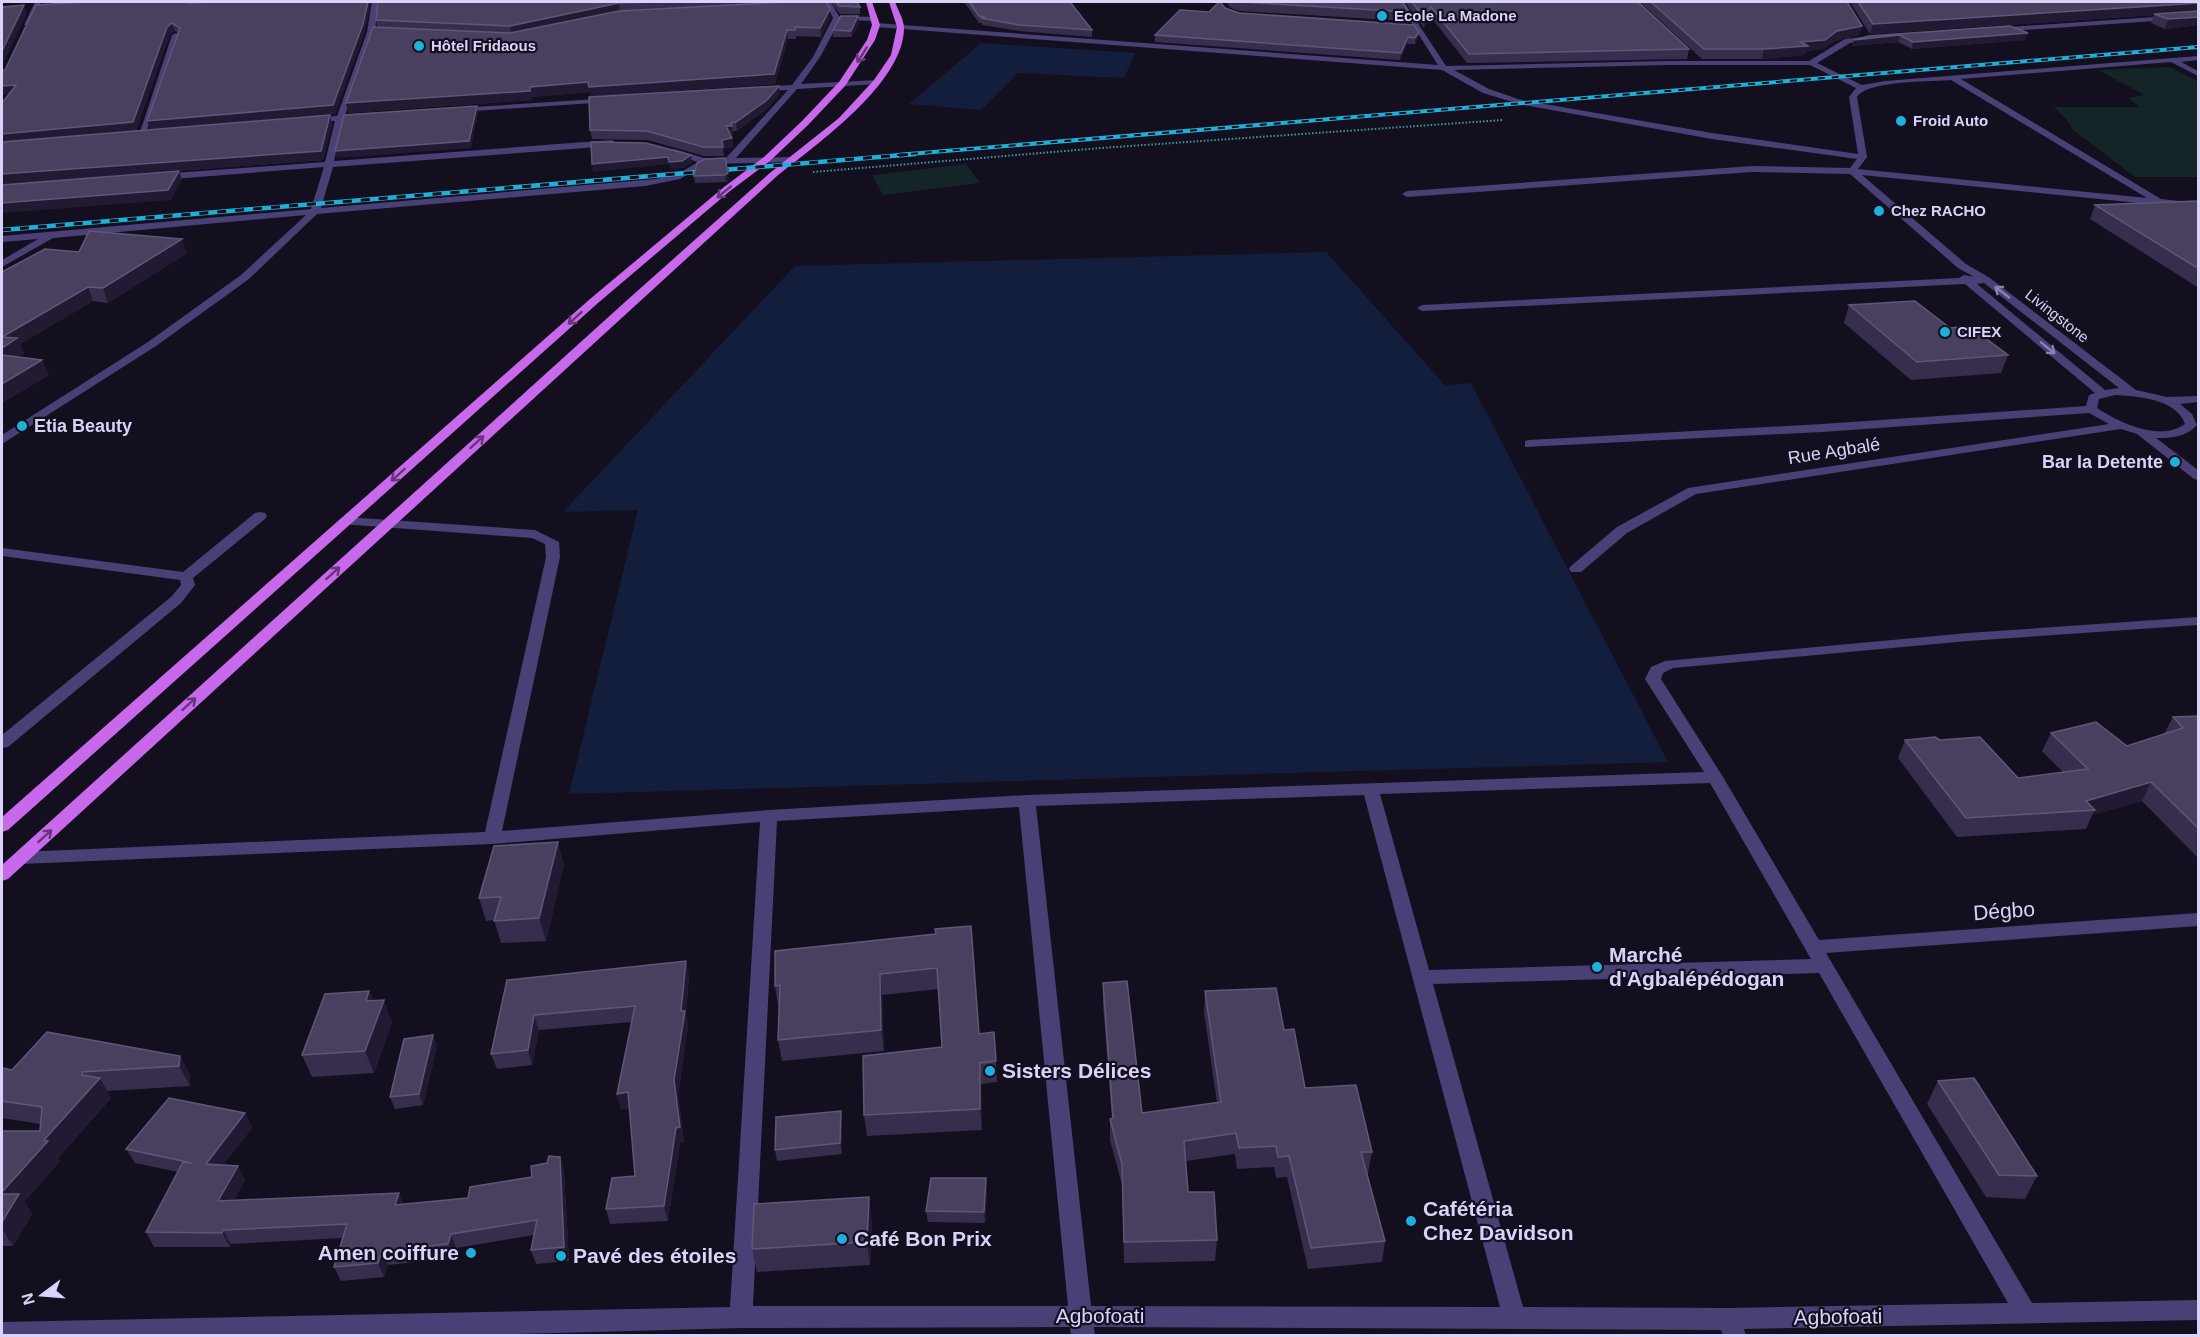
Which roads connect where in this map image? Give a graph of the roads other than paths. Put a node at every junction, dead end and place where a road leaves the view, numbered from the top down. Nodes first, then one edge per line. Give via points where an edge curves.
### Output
1 (38, 2) edge
2 (375, 2) edge
3 (869, 2) edge
4 (892, 2) edge
5 (1401, 2) edge
6 (828, 3) edge
7 (800, 4) edge
8 (2199, 16) edge
9 (837, 18) junction
10 (876, 22) junction
11 (1406, 26) edge
12 (901, 27) junction
13 (1418, 27) junction
14 (1861, 28) edge
15 (24, 30) edge
16 (1984, 30) edge
17 (371, 32) junction
18 (383, 33) edge
19 (176, 35) edge
20 (1879, 37) edge
21 (1867, 38) junction
22 (1692, 56) dead end
23 (2199, 58) edge
24 (2172, 60) junction
25 (1810, 63) junction
26 (1700, 64) junction
27 (1444, 68) junction
28 (2199, 74) edge
29 (1953, 78) junction
30 (877, 82) junction
31 (842, 84) junction
32 (793, 87) junction
33 (1861, 87) junction
34 (746, 90) edge
35 (614, 99) edge
36 (447, 111) edge
37 (375, 116) edge
38 (340, 118) junction
39 (305, 121) edge
40 (154, 132) edge
41 (142, 133) junction
42 (130, 134) edge
43 (625, 143) edge
44 (659, 148) edge
45 (1863, 157) junction
46 (767, 159) junction
47 (792, 159) junction
48 (729, 160) junction
49 (704, 161) junction
50 (328, 164) junction
51 (1852, 171) junction
52 (153, 177) edge
53 (1407, 194) dead end
54 (2160, 202) junction
55 (2197, 207) edge
56 (313, 214) junction
57 (53, 234) junction
58 (2, 239) edge
59 (2, 264) edge
60 (1962, 266) junction
61 (1965, 280) junction
62 (1986, 280) junction
63 (1422, 308) dead end
64 (2132, 392) junction
65 (2102, 393) junction
66 (2199, 399) edge
67 (2165, 401) junction
68 (2091, 409) junction
69 (2192, 423) edge
70 (2120, 426) junction
71 (2140, 432) junction
72 (2199, 438) edge
73 (2, 441) edge
74 (1529, 444) dead end
75 (2199, 476) edge
76 (260, 516) dead end
77 (346, 521) junction
78 (386, 525) junction
79 (2, 552) edge
80 (1576, 569) dead end
81 (186, 577) junction
82 (2199, 621) edge
83 (2, 743) edge
84 (1714, 777) junction
85 (1370, 788) junction
86 (1027, 801) junction
87 (770, 816) junction
88 (2, 826) edge
89 (492, 838) junction
90 (21, 858) junction
91 (2, 875) edge
92 (2199, 919) edge
93 (1812, 947) junction
94 (1824, 966) junction
95 (1421, 977) junction
96 (2199, 1310) edge
97 (2025, 1312) junction
98 (741, 1317) junction
99 (1514, 1317) junction
100 (1083, 1325) edge
101 (1732, 1327) edge
102 (401, 1331) edge
103 (2, 1333) edge
104 (104, 1334) edge

1 - 15 street
2 - 17 street
3 - 10 main road
4 - 12 main road
5 - 13 street
6 - 7 street
6 - 9 street
8 - 16 street
9 - 10 street
9 - 32 street via 828,41
10 - 12 street
10 -> 31 main road via 862,56
11 - 13 street
12 - 27 street
12 - 30 main road via 895,55
13 - 27 street
14 - 21 street
17 - 18 street
17 - 38 street
19 - 41 street
20 - 21 street
21 - 25 street via 1838,45
22 - 26 street
23 - 24 street
24 - 28 street
24 - 29 street
25 - 26 street
25 - 33 street
26 - 27 street
27 - 45 street via 1486,91 1551,109
29 - 33 street
29 - 54 street
30 - 31 street
30 - 47 main road via 842,120
31 - 32 street
31 - 46 main road
32 - 34 street
32 - 48 street
33 - 45 street via 1853,97
35 - 36 street
37 - 38 street
38 - 39 street
38 - 50 street
40 - 41 street
41 - 42 street
43 - 50 street
44 - 49 street
45 - 51 street
46 - 47 street
46 - 48 street
46 -> 77 main road via 594,301
78 -> 47 main road
48 - 49 street
49 - 56 street via 693,172 656,181
50 - 52 street
50 - 56 street
51 - 53 street via 1752,169
51 - 54 street
51 - 60 street, Livingstone
54 - 55 street
56 - 57 street
56 - 73 street via 245,276 152,344
57 - 58 street
57 - 59 street
60 - 61 street
60 - 62 street, Livingstone
61 - 62 street
61 - 63 street
61 -> 65 street, Livingstone
64 -> 62 street, Livingstone
64 - 65 street
64 - 67 street
65 - 68 street via 2093,397
66 - 67 street
67 - 69 street via 2182,410
68 - 70 street
68 - 74 street, Rue Agbalé
69 - 71 street via 2175,433
69 - 72 street
70 - 71 street
70 - 80 street, Rue Agbalé via 1694,491 1623,530
71 - 75 street
76 - 81 street
77 - 78 street
77 - 88 main road
78 - 89 street via 535,534 552,542 553,557
90 -> 78 main road
79 - 81 street
81 - 83 street via 188,585 176,600
82 - 84 street via 1729,658 1670,664 1656,670 1653,679
84 - 85 street
84 - 93 street
85 - 86 street
85 - 95 street
86 - 87 street
86 - 100 street
87 - 89 street
87 - 98 street
89 - 90 street
90 - 91 main road
92 - 93 street, Dégbo
93 - 94 street
94 - 95 street
94 - 97 street
95 - 99 street
96 - 97 street, Agbofoati
97 - 101 street, Agbofoati
98 - 100 street, Agbofoati
98 - 102 street, Agbofoati
99 - 100 street, Agbofoati
99 - 101 street, Agbofoati
102 - 104 street, Agbofoati
103 - 104 street, Agbofoati

